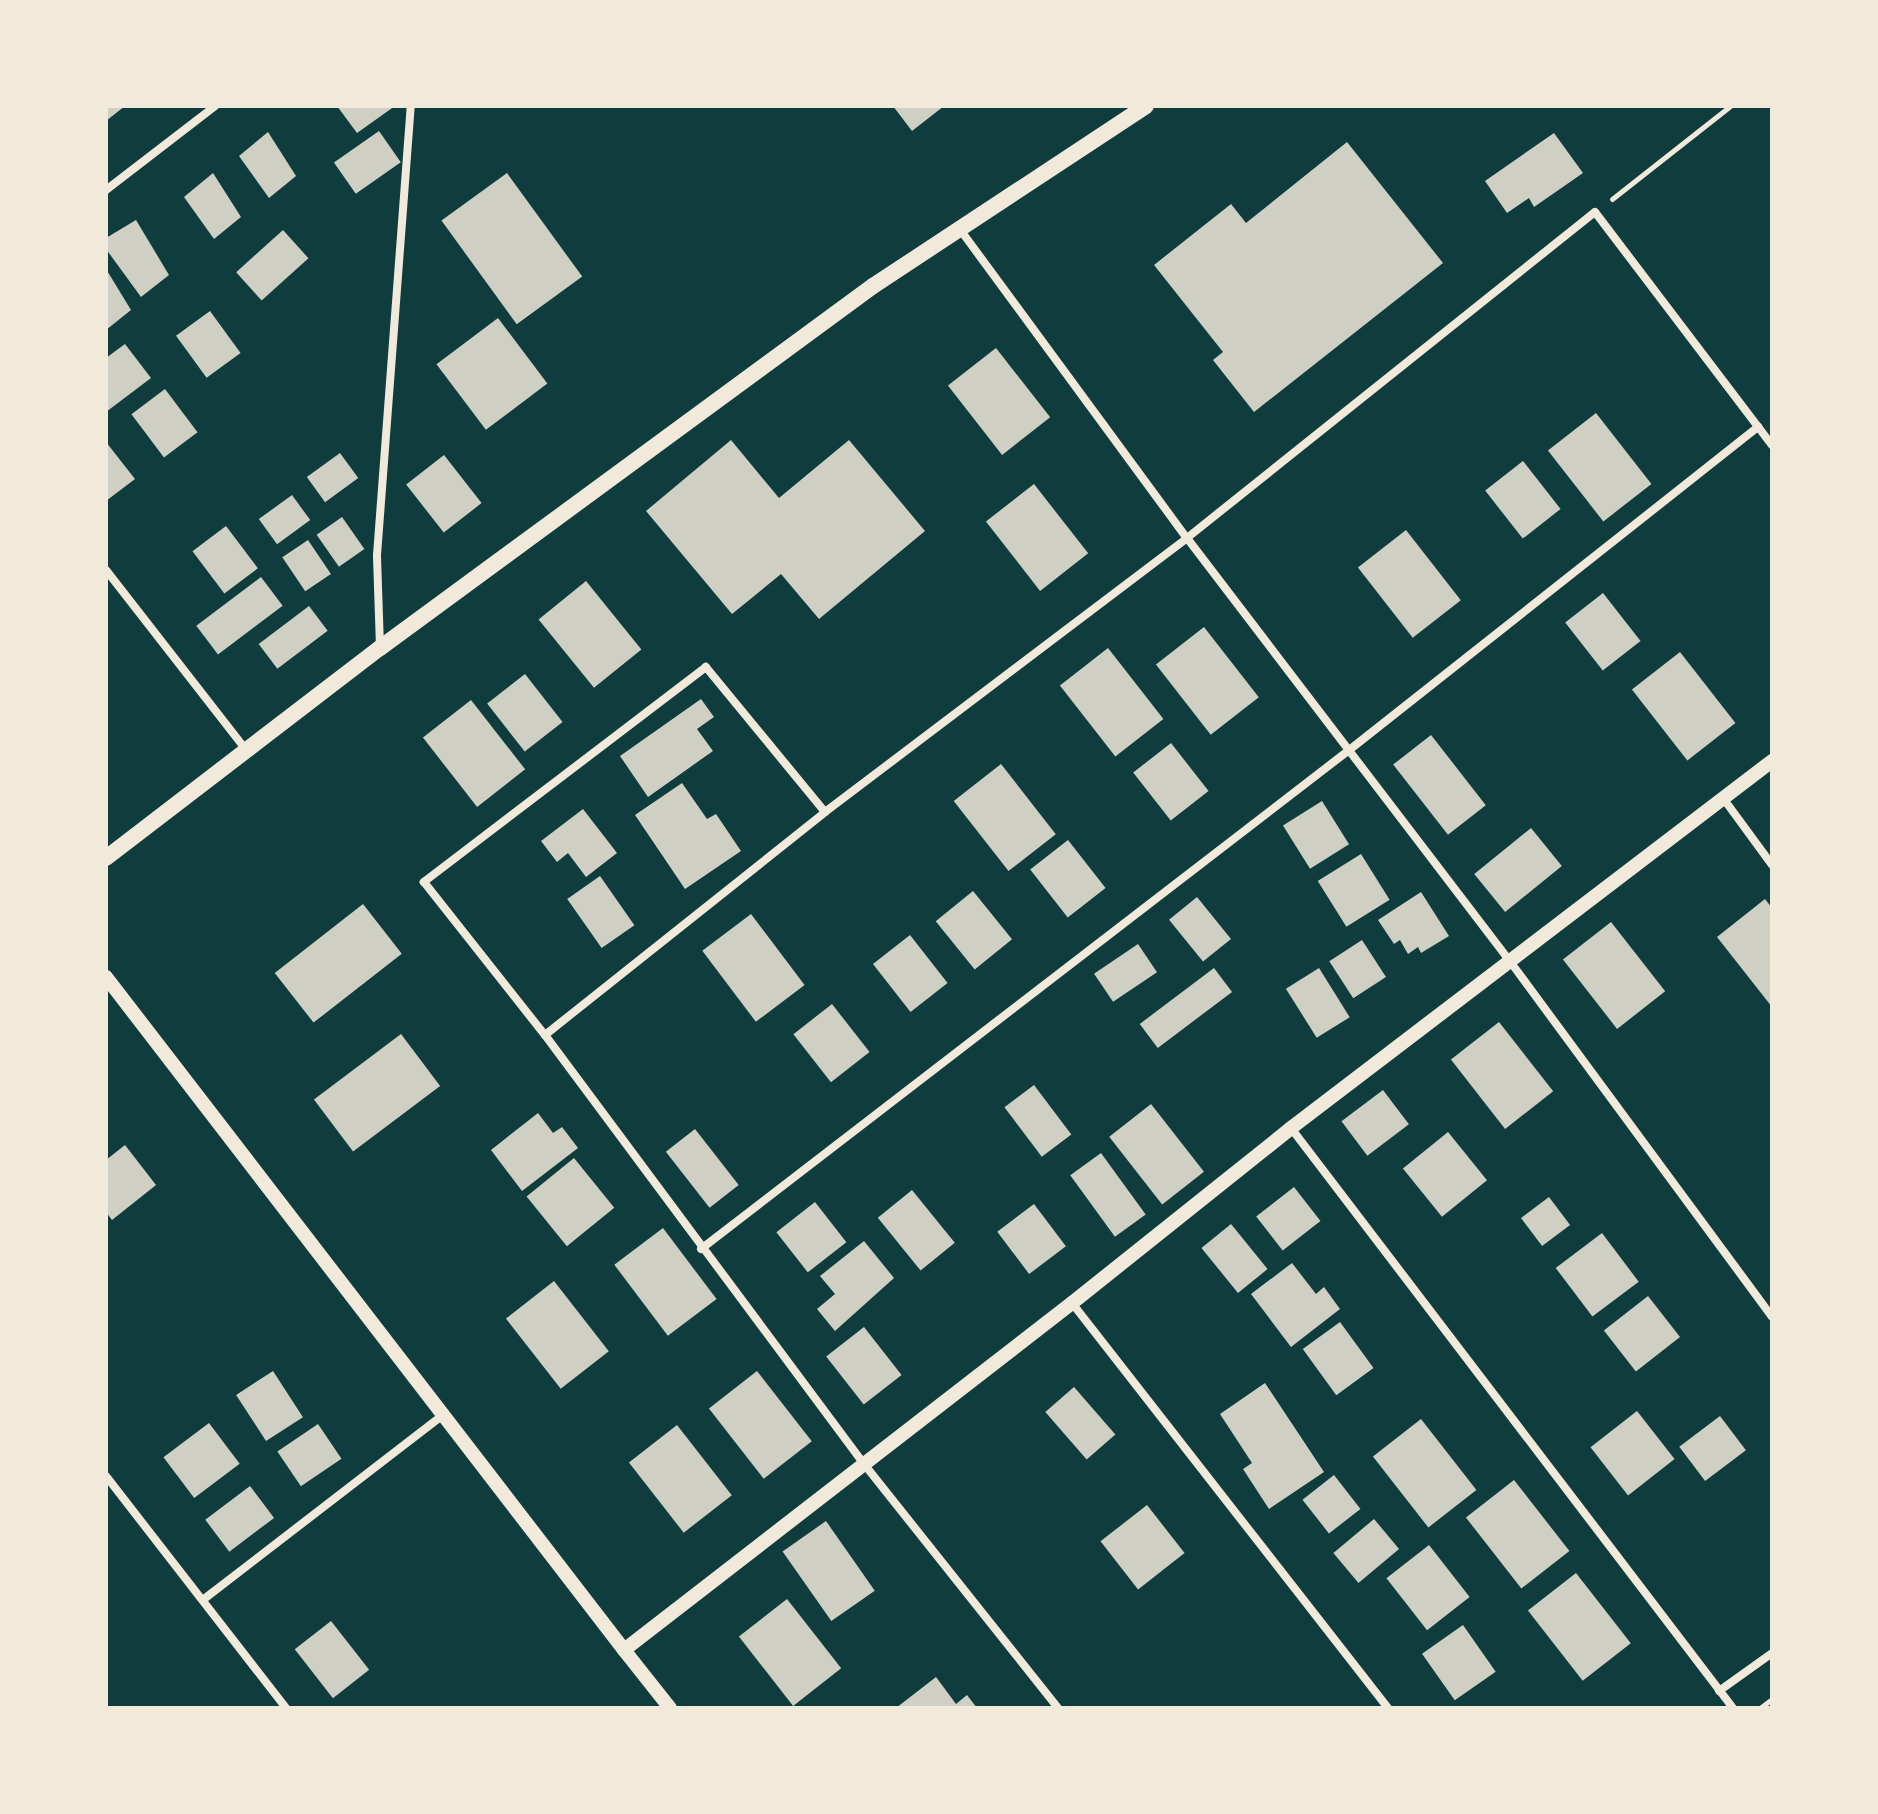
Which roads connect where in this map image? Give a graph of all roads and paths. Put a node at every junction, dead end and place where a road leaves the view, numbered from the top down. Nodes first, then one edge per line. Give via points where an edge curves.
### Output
1 (215, 106) edge
2 (411, 106) edge
3 (1146, 106) edge
4 (1730, 106) edge
5 (106, 190) edge
6 (1595, 212) junction
7 (959, 228) junction
8 (1758, 427) junction
9 (1772, 445) edge
10 (1187, 538) junction
11 (106, 570) edge
12 (380, 648) junction
13 (247, 750) junction
14 (1348, 751) junction
15 (1772, 761) edge
16 (1723, 798) junction
17 (825, 812) junction
18 (106, 858) edge
19 (1772, 865) edge
20 (1509, 960) junction
21 (106, 977) edge
22 (545, 1035) junction
23 (1291, 1128) junction
24 (701, 1249) junction
25 (1072, 1303) junction
26 (1772, 1317) edge
27 (443, 1415) junction
28 (864, 1464) junction
29 (106, 1476) edge
30 (204, 1599) junction
31 (624, 1650) junction
32 (1772, 1653) edge
33 (1719, 1691) junction
34 (1772, 1699) edge
35 (286, 1708) edge
36 (670, 1708) edge
37 (1058, 1708) edge
38 (1388, 1708) edge
39 (1733, 1708) edge
40 (1760, 1708) edge

1 - 5 street
2 - 12 street via 377,555
3 - 7 main road
4 - 6 path
6 - 8 street
6 - 10 street
7 - 10 street
7 - 12 main road
8 - 9 street
8 - 14 street
10 - 14 street
10 - 17 street
11 - 13 street
12 - 13 main road
13 - 18 main road
14 - 20 street
14 - 24 street
15 - 16 street
16 - 19 street
16 - 20 street
17 - 22 street
17 - 22 street via 706,667 424,882
20 - 23 street
20 - 26 street
21 - 27 street
22 - 24 street
23 - 25 street
23 - 33 street
24 - 28 street
25 - 28 street
25 - 38 street
27 - 30 street
27 - 31 street
28 - 31 street
28 - 37 street
29 - 30 street
30 - 35 street
31 - 36 street
32 - 33 street
33 - 39 street
34 - 40 path

